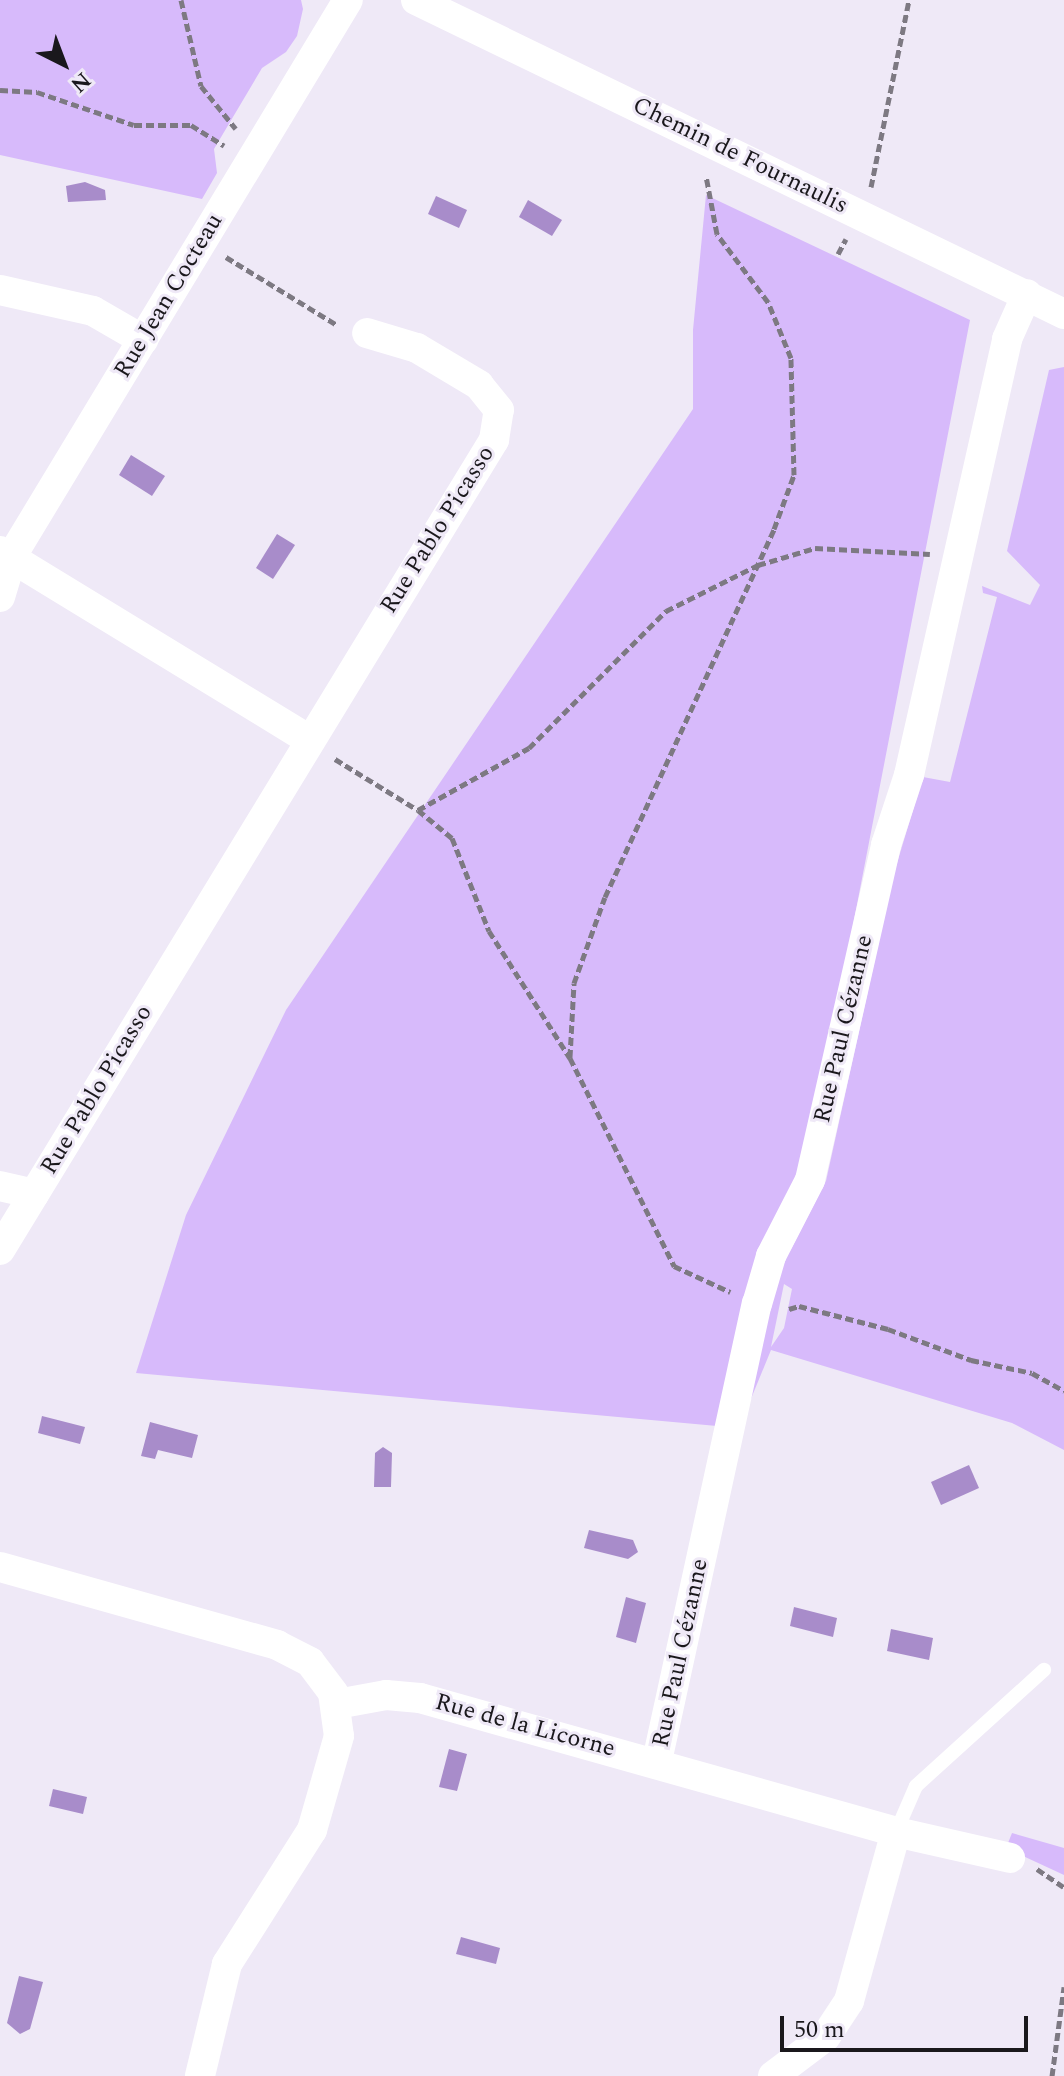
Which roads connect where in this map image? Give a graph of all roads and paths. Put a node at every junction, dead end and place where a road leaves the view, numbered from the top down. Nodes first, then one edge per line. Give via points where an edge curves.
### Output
1 (181, 0) edge
2 (348, 0) edge
3 (416, 0) edge
4 (909, 0) edge
5 (0, 90) edge
6 (717, 144) junction
7 (255, 153) junction
8 (859, 214) junction
9 (202, 242) junction
10 (838, 254) dead end
11 (0, 290) edge
12 (1027, 294) junction
13 (1064, 314) edge
14 (367, 333) joint
15 (143, 340) junction
16 (6, 552) edge
17 (957, 557) junction
18 (758, 565) junction
19 (0, 597) edge
20 (308, 739) junction
21 (418, 810) junction
22 (570, 1058) junction
23 (0, 1186) edge
24 (34, 1194) junction
25 (0, 1250) edge
26 (757, 1304) junction
27 (1064, 1391) edge
28 (0, 1567) edge
29 (1044, 1670) dead end
30 (337, 1704) junction
31 (657, 1761) junction
32 (896, 1832) junction
33 (1010, 1858) dead end
34 (1064, 1987) edge
35 (200, 2076) edge
36 (773, 2076) edge
37 (1052, 2076) edge

1 - 7 path via 201,86
2 - 7 street, Rue Jean Cocteau
3 - 6 street, Chemin de Fournaulis
4 - 8 path via 869,194
5 - 7 path via 37,92 134,125 191,125
6 - 8 street, Chemin de Fournaulis
6 - 18 path via 704,171 715,204 717,234 768,302 791,358 794,475
7 - 9 street, Rue Jean Cocteau
8 - 10 path
8 - 12 street, Chemin de Fournaulis
9 - 14 path via 341,327
9 - 15 street, Rue Jean Cocteau
11 - 15 street via 93,311
12 - 13 street, Chemin de Fournaulis
12 - 17 street, Rue Paul Cézanne via 1007,339
14 - 20 street, Rue Pablo Picasso via 417,348 479,385 495,402 500,420 494,440
15 - 16 street, Rue Jean Cocteau
16 - 19 street, Rue Jean Cocteau
16 - 20 street
17 - 18 path via 815,548
17 - 26 street, Rue Paul Cézanne via 810,1180 771,1256
18 - 21 path via 666,611 529,748
18 - 22 path via 605,897 574,983
20 - 21 path
20 - 24 street, Rue Pablo Picasso
21 - 22 path via 452,838 489,931
22 - 26 path via 674,1266
23 - 24 street, Rue Pablo Picasso
24 - 25 street, Rue Pablo Picasso
26 - 27 path via 799,1306 888,1329 971,1360 1032,1373
26 - 31 street, Rue Paul Cézanne
28 - 30 street via 277,1645 310,1662
29 - 32 lane via 916,1786
30 - 31 street, Rue de la Licorne via 403,1695
30 - 35 street via 339,1736 312,1830 227,1964
31 - 32 street, Rue de la Licorne
32 - 33 street, Rue de la Licorne
32 - 36 street via 849,2001 826,2036
34 - 37 path

